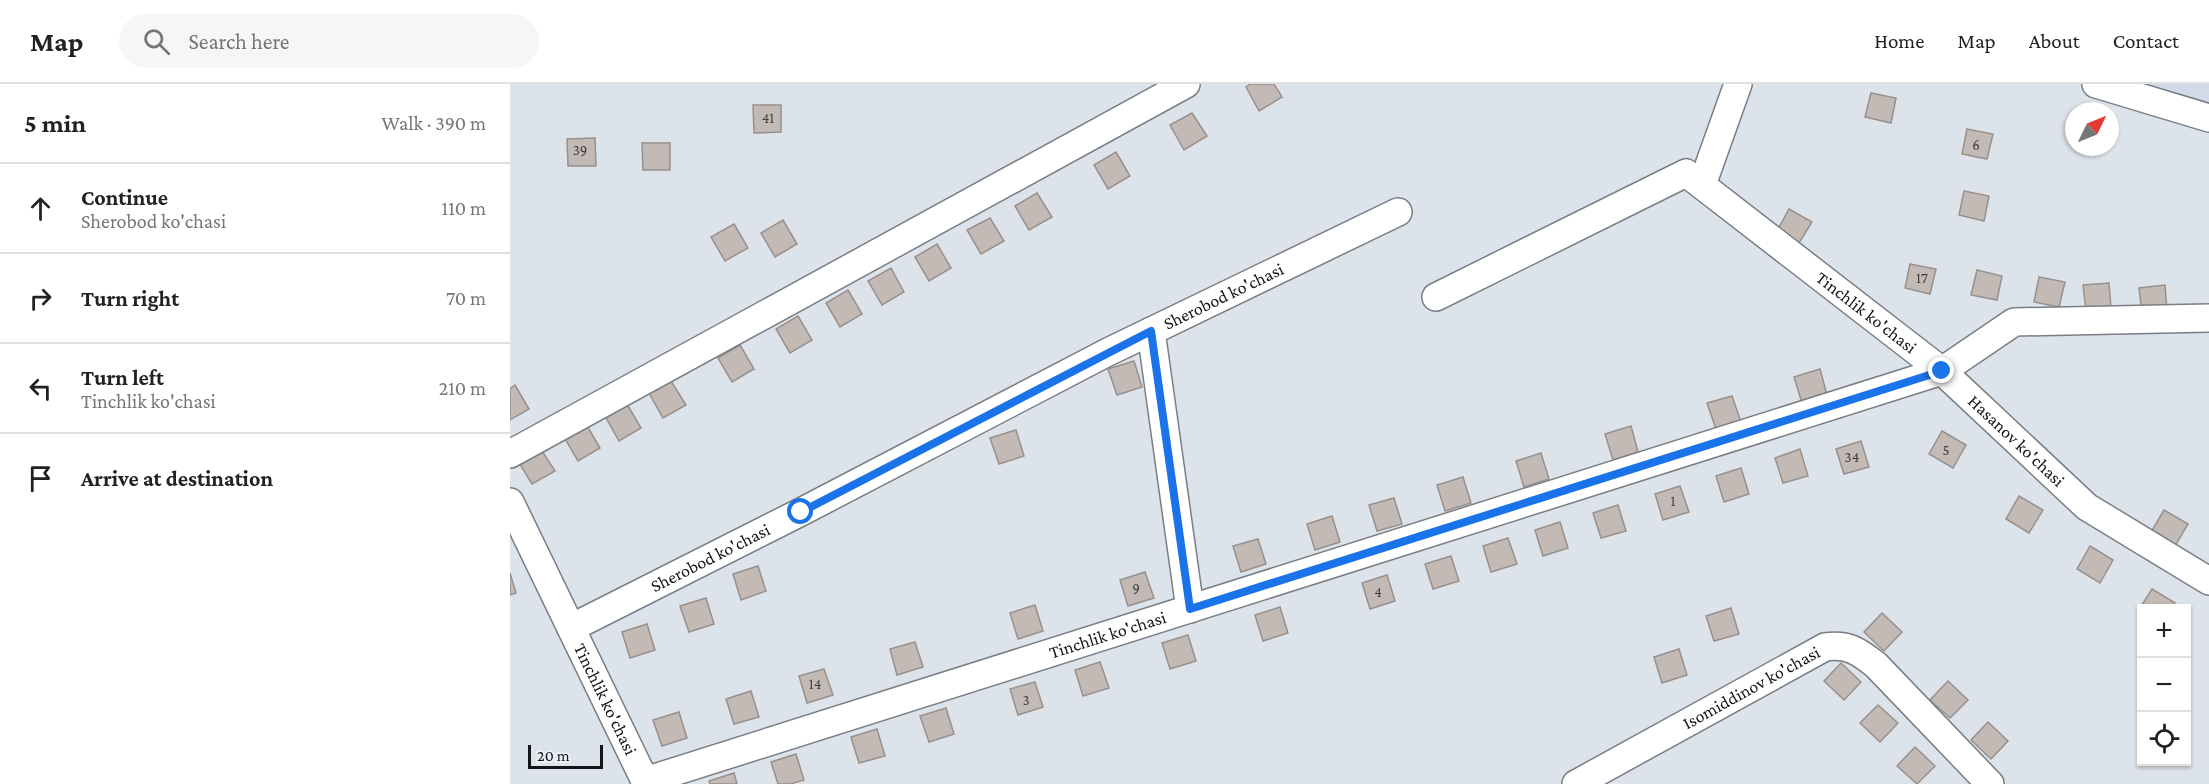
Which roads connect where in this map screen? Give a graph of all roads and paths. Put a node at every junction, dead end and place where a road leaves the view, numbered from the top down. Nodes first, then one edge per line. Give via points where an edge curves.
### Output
1 (1186, 84) edge
2 (1738, 84) edge
3 (2096, 84) edge
4 (2209, 118) edge
5 (1702, 185) junction
6 (1398, 212) dead end
7 (1436, 297) dead end
8 (2209, 318) edge
9 (1151, 331) junction
10 (1942, 371) junction
11 (510, 454) edge
12 (510, 502) edge
13 (2209, 581) edge
14 (1190, 609) junction
15 (571, 628) junction
16 (645, 783) edge
17 (1576, 784) edge
18 (1990, 784) edge

1 - 11 street
2 - 5 street
3 - 4 street
5 - 7 street, Tinchlik ko'chasi via 1686,173
5 - 10 street, Tinchlik ko'chasi
6 - 9 street, Sherobod ko'chasi
8 - 10 street via 2014,322
9 - 14 street
9 - 15 street, Sherobod ko'chasi
10 - 13 street, Hasanov ko'chasi via 2087,507
10 - 14 street, Tinchlik ko'chasi
12 - 15 street, Tinchlik ko'chasi
14 - 16 street, Tinchlik ko'chasi
15 - 16 street, Tinchlik ko'chasi
17 - 18 street, Isomiddinov ko'chasi via 1825,647 1841,645 1876,665

